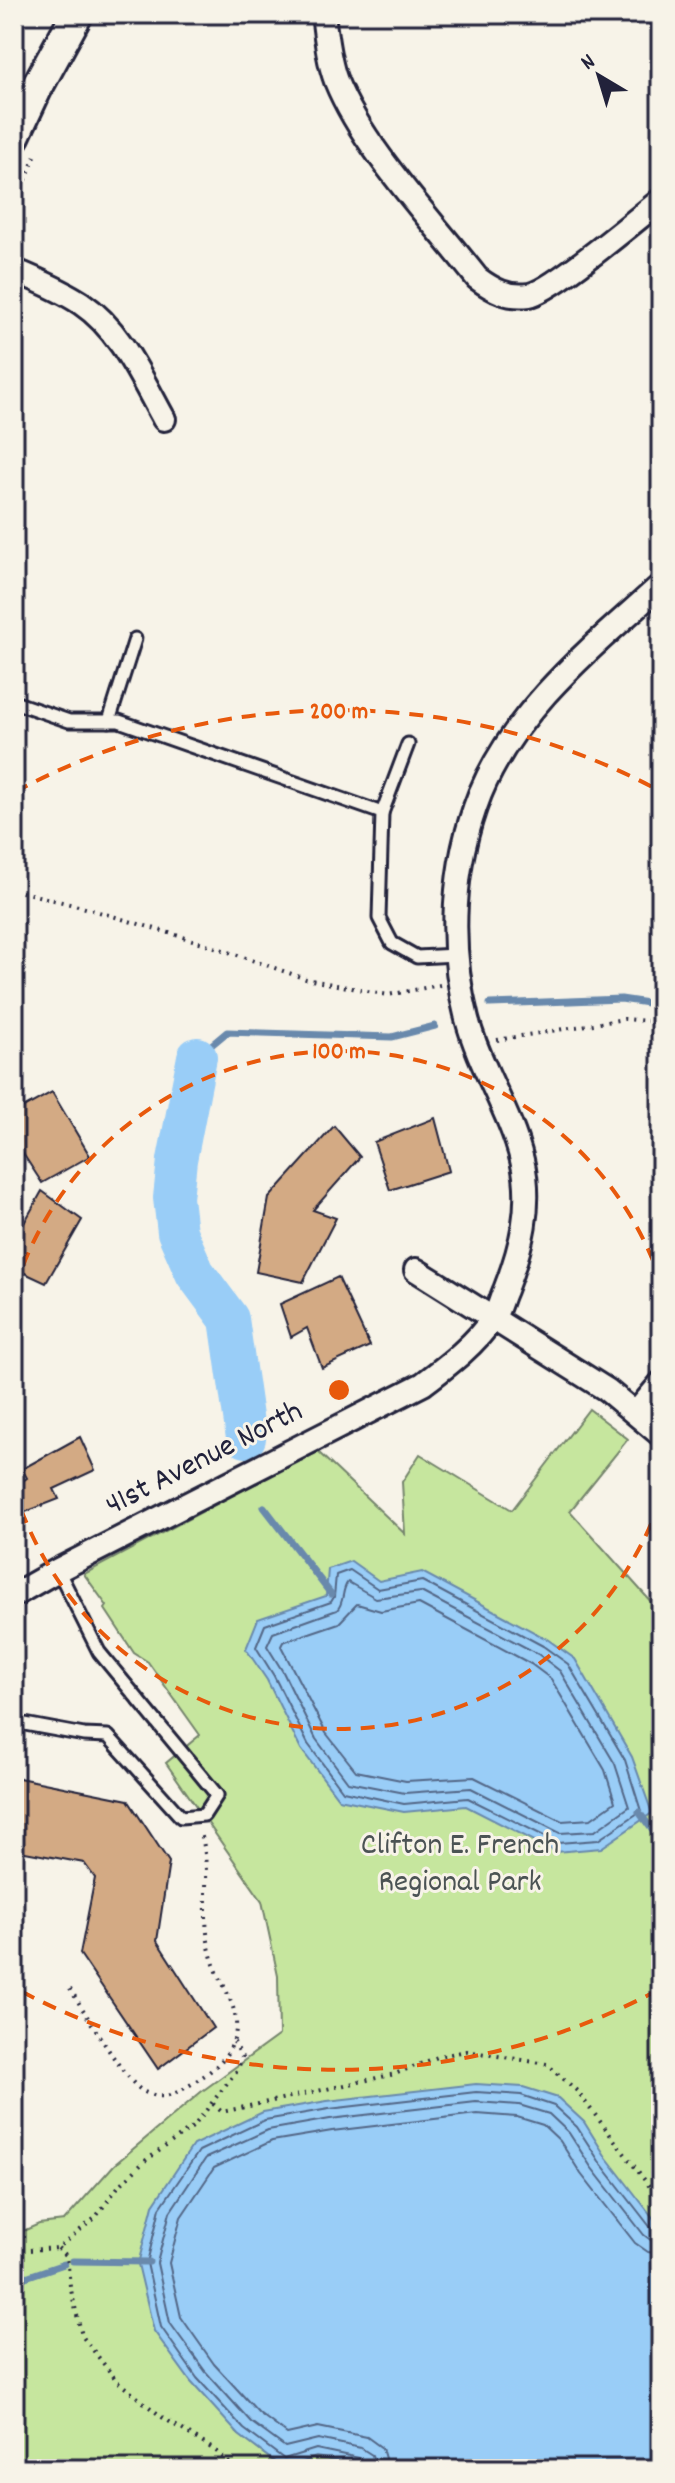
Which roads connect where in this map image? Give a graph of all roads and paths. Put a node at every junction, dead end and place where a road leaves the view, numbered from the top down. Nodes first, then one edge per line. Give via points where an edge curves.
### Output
1 (77, 14) edge
2 (323, 14) edge
3 (26, 143) edge
4 (661, 200) edge
5 (14, 210) edge
6 (14, 270) edge
7 (164, 419) dead end
8 (661, 585) edge
9 (135, 639) dead end
10 (14, 702) edge
11 (109, 721) junction
12 (408, 744) dead end
13 (382, 813) junction
14 (14, 890) edge
15 (456, 955) junction
16 (458, 980) junction
17 (661, 1022) edge
18 (475, 1044) junction
19 (416, 1270) dead end
20 (494, 1317) junction
21 (661, 1383) edge
22 (636, 1413) junction
23 (661, 1435) edge
24 (58, 1570) junction
25 (14, 1595) edge
26 (14, 1722) edge
27 (194, 1816) junction
28 (70, 1989) dead end
29 (234, 2042) junction
30 (213, 2104) junction
31 (661, 2198) edge
32 (58, 2248) junction
33 (14, 2251) edge
34 (236, 2469) edge

1 - 3 street via 36,89
2 - 4 street via 335,80 356,120 477,278 492,290 532,295
3 - 5 path
6 - 7 street via 55,287 107,325
8 - 15 street, 41st Avenue North via 573,665 506,743 481,793 462,850
9 - 11 lane
10 - 11 lane via 69,721
11 - 13 lane
12 - 13 lane
13 - 15 lane via 379,918 392,943 417,957
14 - 16 path via 206,944 306,979 368,992 388,995
15 - 16 street, 41st Avenue North
16 - 18 street, 41st Avenue North
17 - 18 path via 624,1019
18 - 20 street, 41st Avenue North via 510,1122 523,1161 527,1198 522,1240
19 - 20 street
20 - 22 street
20 - 24 street, 41st Avenue North via 457,1358 423,1384
21 - 22 street
22 - 23 street
24 - 25 street, 41st Avenue North
24 - 27 lane via 99,1652 217,1795 204,1815
26 - 27 lane via 108,1736 181,1817
27 - 29 path via 206,1864 211,1955 237,2025
28 - 29 path via 142,2091 161,2096 184,2089 217,2067
29 - 30 path via 242,2057 238,2069
30 - 31 path via 222,2112 395,2074 467,2051 547,2064 577,2091
30 - 32 path via 194,2126 145,2161 95,2218
32 - 33 path
32 - 34 path via 67,2256 82,2336 117,2381

